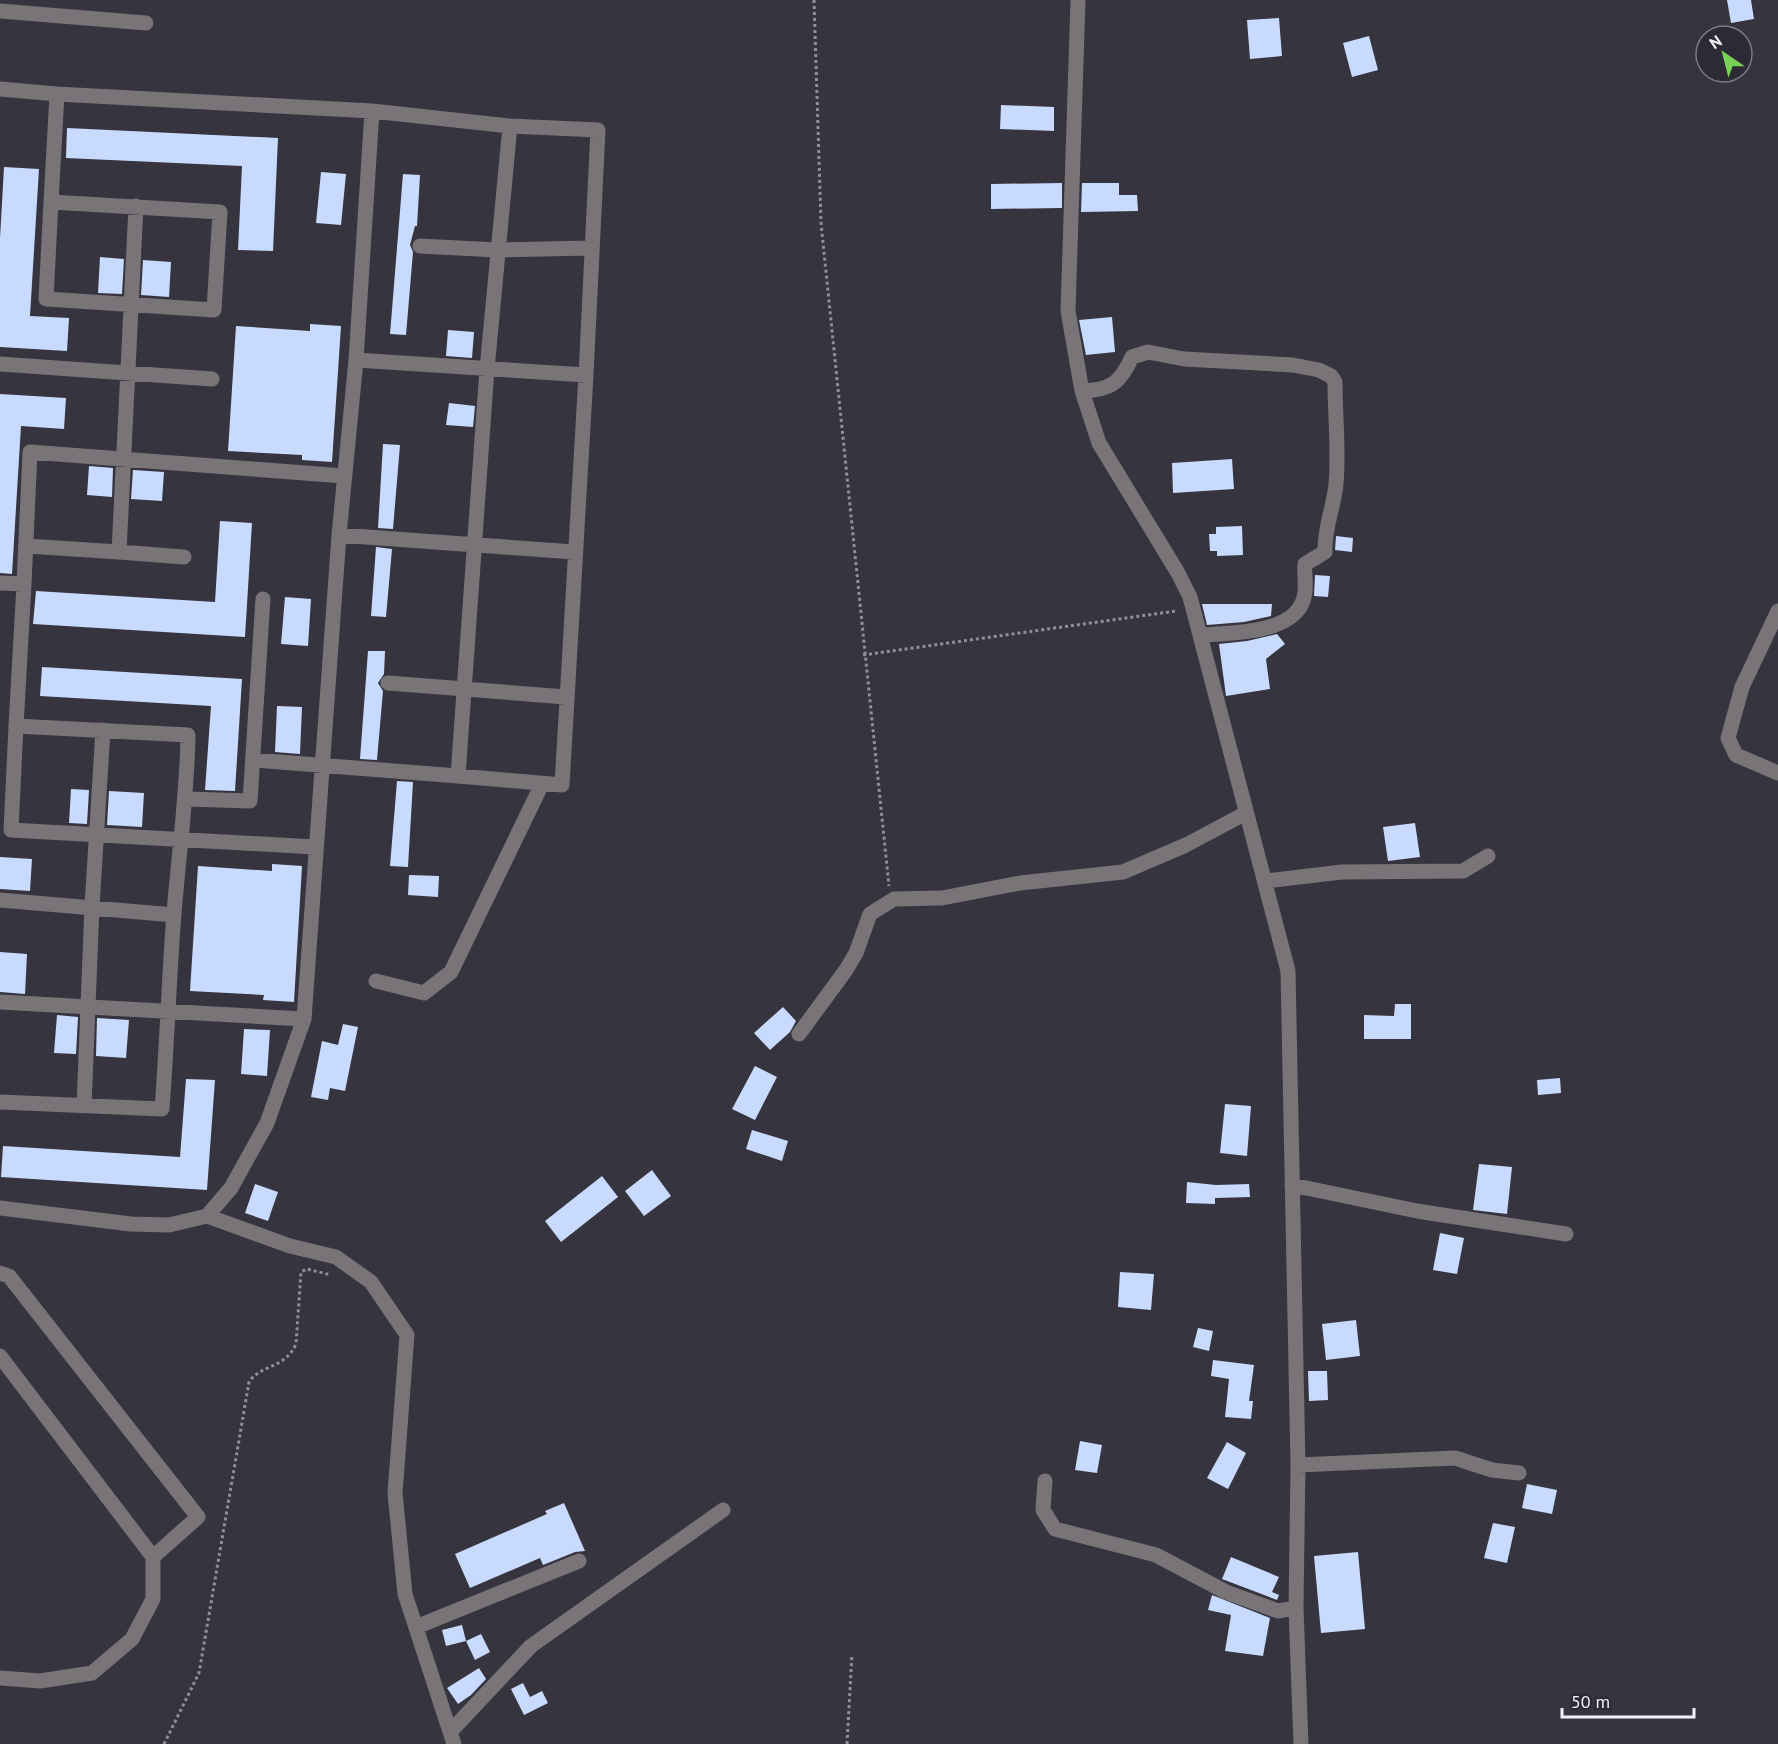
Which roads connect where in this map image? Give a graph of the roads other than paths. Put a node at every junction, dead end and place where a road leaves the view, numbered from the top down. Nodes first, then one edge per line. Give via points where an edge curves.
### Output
1 (1078, 0) edge
2 (0, 11) edge
3 (146, 23) dead end
4 (0, 89) edge
5 (57, 94) junction
6 (372, 111) junction
7 (510, 126) junction
8 (51, 202) junction
9 (136, 206) junction
10 (420, 246) dead end
11 (591, 248) junction
12 (497, 250) junction
13 (131, 304) junction
14 (356, 360) junction
15 (0, 364) edge
16 (487, 369) junction
17 (127, 372) junction
18 (586, 375) junction
19 (212, 379) dead end
20 (1082, 391) junction
21 (122, 459) junction
22 (344, 476) junction
23 (339, 535) junction
24 (475, 545) junction
25 (27, 546) junction
26 (119, 552) junction
27 (574, 552) junction
28 (183, 557) dead end
29 (0, 584) edge
30 (24, 584) junction
31 (263, 599) dead end
32 (1778, 611) edge
33 (1200, 635) junction
34 (388, 683) dead end
35 (465, 688) junction
36 (566, 697) junction
37 (16, 726) junction
38 (103, 730) junction
39 (253, 760) junction
40 (323, 765) junction
41 (1778, 773) edge
42 (458, 776) junction
43 (542, 784) junction
44 (187, 799) junction
45 (1246, 813) junction
46 (98, 834) junction
47 (181, 840) junction
48 (315, 847) junction
49 (1488, 856) dead end
50 (1266, 881) junction
51 (0, 900) edge
52 (92, 906) junction
53 (174, 915) junction
54 (376, 981) dead end
55 (0, 1002) edge
56 (89, 1006) junction
57 (169, 1010) junction
58 (304, 1019) junction
59 (798, 1034) dead end
60 (0, 1102) edge
61 (84, 1106) junction
62 (1292, 1185) junction
63 (0, 1208) edge
64 (207, 1216) junction
65 (1566, 1234) dead end
66 (0, 1273) edge
67 (0, 1356) edge
68 (1298, 1465) junction
69 (1518, 1473) dead end
70 (1045, 1481) dead end
71 (723, 1510) dead end
72 (153, 1557) junction
73 (579, 1561) dead end
74 (1296, 1608) junction
75 (416, 1627) junction
76 (0, 1678) edge
77 (452, 1738) edge
78 (1301, 1744) edge

1 - 20 street via 1068,311
2 - 3 street
4 - 5 street
5 - 6 street
5 - 8 street
6 - 7 street
6 - 14 street
7 - 11 street via 598,130
7 - 12 street
8 - 9 street
8 - 13 street via 46,299
9 - 13 street
9 - 13 street via 220,212 214,310
10 - 12 street
11 - 12 street
11 - 18 street
12 - 16 street
13 - 17 street
14 - 16 street
14 - 22 street
15 - 17 street
16 - 18 street
16 - 24 street
17 - 19 street
17 - 21 street
18 - 27 street
20 - 33 street via 1099,443 1178,573
20 - 33 street via 1113,386 1132,357 1148,352 1184,359 1293,365 1319,370 1335,382 1338,455 1334,505 1325,552 1305,564 1305,593 1299,607 1262,631
21 - 22 street
21 - 25 street via 30,452
21 - 26 street
22 - 23 street
23 - 24 street
23 - 40 street
24 - 27 street
24 - 35 street
25 - 26 street
25 - 30 street
26 - 28 street
27 - 36 street
29 - 30 street
30 - 37 street
31 - 39 street
32 - 41 street via 1742,687 1728,738 1736,755
33 - 45 street
34 - 35 street
35 - 36 street
35 - 42 street
36 - 43 street via 562,786
37 - 38 street
37 - 46 street via 11,830
38 - 44 street via 188,735
38 - 46 street
39 - 40 street
39 - 44 street via 250,801
40 - 42 street
40 - 48 street
42 - 43 street
43 - 54 street via 452,972 424,993
44 - 47 street
45 - 50 street
45 - 59 street via 1123,872 1020,883 942,898 890,901 870,914 846,970
46 - 47 street
46 - 52 street
47 - 48 street
47 - 53 street
48 - 58 street
49 - 50 street via 1463,871 1342,872
50 - 62 street via 1288,971
51 - 52 street
52 - 53 street
52 - 56 street
53 - 57 street
55 - 56 street
56 - 57 street
56 - 61 street
57 - 58 street
57 - 61 street via 162,1110
58 - 64 street via 267,1123 231,1188
60 - 61 street
62 - 65 street via 1417,1211
62 - 68 street
63 - 64 street via 131,1224 169,1225
64 - 75 street via 290,1246 336,1257 371,1282 407,1335 395,1493 405,1594
66 - 72 street via 9,1276 198,1517
67 - 72 street
68 - 69 street via 1455,1458 1492,1470
68 - 74 street
70 - 74 street via 1043,1510 1055,1529 1156,1555 1226,1592 1278,1611
71 - 77 street via 531,1646
72 - 76 street via 153,1599 132,1639 92,1673 40,1681
73 - 75 street
74 - 78 street
75 - 77 street

